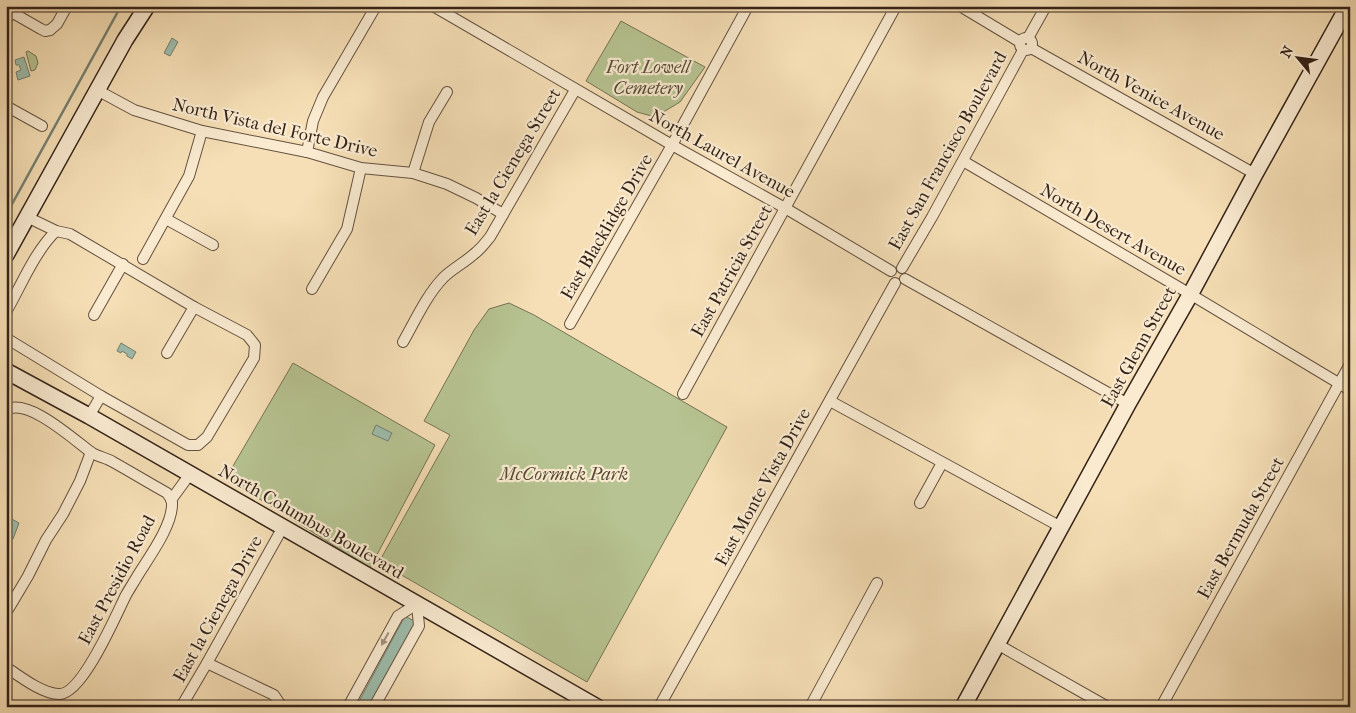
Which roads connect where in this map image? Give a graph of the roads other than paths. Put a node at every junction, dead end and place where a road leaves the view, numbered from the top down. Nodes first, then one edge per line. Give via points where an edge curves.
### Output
1 (67, 6) edge
2 (147, 6) edge
3 (376, 6) edge
4 (433, 6) edge
5 (748, 6) edge
6 (896, 6) edge
7 (960, 6) edge
8 (1046, 6) edge
9 (1348, 6) edge
10 (8, 14) edge
11 (1026, 44) junction
12 (97, 90) junction
13 (576, 90) junction
14 (446, 92) dead end
15 (6, 106) edge
16 (42, 126) dead end
17 (202, 131) junction
18 (672, 145) junction
19 (307, 152) junction
20 (963, 161) junction
21 (361, 168) junction
22 (413, 173) junction
23 (1254, 174) junction
24 (785, 208) junction
25 (503, 214) junction
26 (27, 217) junction
27 (166, 219) junction
28 (56, 231) junction
29 (214, 245) dead end
30 (6, 255) edge
31 (143, 259) dead end
32 (124, 264) junction
33 (902, 268) junction
34 (891, 271) junction
35 (905, 280) junction
36 (894, 283) junction
37 (312, 289) dead end
38 (1190, 295) junction
39 (194, 307) junction
40 (6, 312) edge
41 (94, 316) dead end
42 (570, 324) dead end
43 (6, 338) edge
44 (403, 342) dead end
45 (168, 353) dead end
46 (1350, 364) edge
47 (6, 371) edge
48 (1339, 384) junction
49 (1350, 390) edge
50 (683, 394) dead end
51 (101, 396) junction
52 (830, 401) junction
53 (1128, 404) junction
54 (6, 410) edge
55 (89, 416) junction
56 (92, 452) junction
57 (942, 462) junction
58 (190, 474) junction
59 (171, 500) junction
60 (920, 503) dead end
61 (283, 527) junction
62 (1061, 527) junction
63 (877, 583) dead end
64 (417, 604) junction
65 (6, 612) edge
66 (997, 644) junction
67 (206, 663) junction
68 (6, 667) edge
69 (282, 706) edge
70 (181, 707) edge
71 (348, 707) edge
72 (374, 707) edge
73 (597, 707) edge
74 (659, 707) edge
75 (810, 707) edge
76 (963, 707) edge
77 (1108, 707) edge
78 (1161, 707) edge

1 - 10 street via 51,32
2 - 12 street
3 - 19 street via 323,97 313,121
4 - 13 street, North Laurel Avenue
5 - 18 street, East Blacklidge Drive
6 - 24 street, East Patricia Street
7 - 11 street, North Venice Avenue
8 - 11 street, East San Francisco Boulevard
9 - 23 street, East Glenn Street
11 - 20 street, East San Francisco Boulevard
11 - 23 street, North Venice Avenue
12 - 17 street, North Vista del Forte Drive via 134,110
12 - 26 street
13 - 18 street, North Laurel Avenue
13 - 25 street, East la Cienega Street
14 - 22 street via 429,122
15 - 16 street
17 - 19 street, North Vista del Forte Drive
17 - 27 street via 189,176
18 - 24 street, North Laurel Avenue
18 - 42 street, East Blacklidge Drive
19 - 21 street, North Vista del Forte Drive
20 - 33 street, East San Francisco Boulevard
20 - 38 street, North Desert Avenue
21 - 22 street, North Vista del Forte Drive
21 - 37 street via 347,229
22 - 25 street, North Vista del Forte Drive via 446,184
23 - 38 street, East Glenn Street
24 - 34 street, North Laurel Avenue
24 - 50 street, East Patricia Street
25 - 44 street, East la Cienega Street via 483,246 436,287
26 - 28 street
26 - 30 street
27 - 29 street
27 - 31 street
28 - 32 street via 70,234
28 - 40 street via 39,252
32 - 39 street
32 - 41 street
33 - 34 street
33 - 35 street via 906,273
34 - 36 street
35 - 36 street
35 - 53 street
36 - 52 street, East Monte Vista Drive
38 - 48 street, North Desert Avenue
38 - 53 street, East Glenn Street
39 - 45 street
39 - 51 street via 247,335 255,345 254,358 198,446 188,445
43 - 51 street
46 - 48 street, East Bermuda Street
47 - 55 street, North Columbus Boulevard
48 - 49 street, North Desert Avenue
48 - 78 street, East Bermuda Street
51 - 55 street
52 - 57 street
52 - 74 street, East Monte Vista Drive
53 - 62 street, East Glenn Street
54 - 56 street, East Presidio Road via 22,407 30,410
55 - 58 street, North Columbus Boulevard
56 - 59 street, East Presidio Road via 167,493
56 - 65 street via 63,514
57 - 60 street
57 - 62 street
58 - 59 street
58 - 61 street, North Columbus Boulevard
59 - 68 street, East Presidio Road via 170,514 159,543 76,684 60,694 49,693
61 - 64 street, North Columbus Boulevard
61 - 67 street, East la Cienega Drive
62 - 66 street, East Glenn Street
63 - 75 street
64 -> 71 street via 398,616
64 - 72 street via 419,626
64 - 73 street, North Columbus Boulevard
66 - 76 street, East Glenn Street
66 - 77 street
67 - 69 street via 274,695
67 - 70 street, East la Cienega Drive

